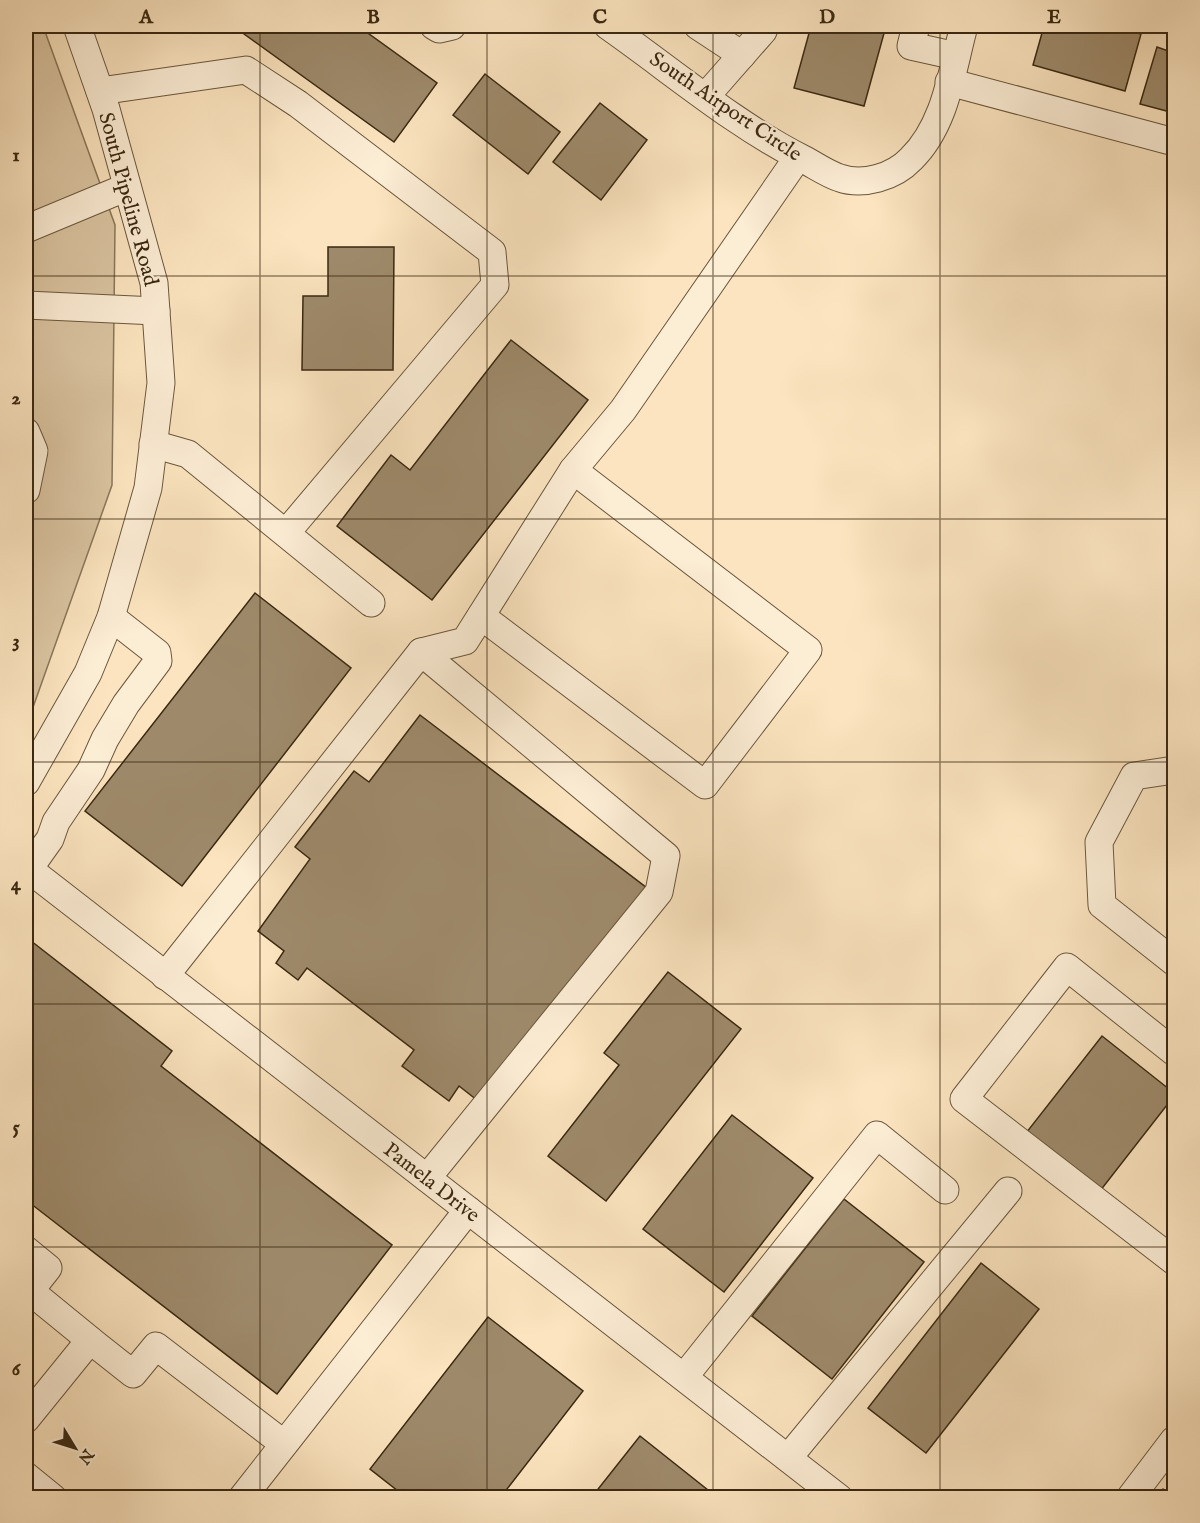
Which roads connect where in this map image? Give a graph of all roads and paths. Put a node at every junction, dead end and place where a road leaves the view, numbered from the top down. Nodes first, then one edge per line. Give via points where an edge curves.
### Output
1 (77, 26) edge
2 (434, 26) edge
3 (452, 26) edge
4 (608, 26) edge
5 (698, 26) edge
6 (765, 26) edge
7 (916, 26) edge
8 (964, 26) edge
9 (742, 55) junction
10 (956, 56) junction
11 (949, 82) junction
12 (100, 92) junction
13 (706, 96) junction
14 (1174, 142) edge
15 (798, 157) junction
16 (127, 187) junction
17 (26, 229) edge
18 (26, 305) edge
19 (156, 311) junction
20 (26, 432) edge
21 (153, 444) junction
22 (573, 470) junction
23 (26, 490) edge
24 (286, 533) junction
25 (371, 603) dead end
26 (481, 616) junction
27 (111, 617) junction
28 (421, 652) junction
29 (1174, 770) edge
30 (26, 782) edge
31 (27, 868) edge
32 (1174, 962) edge
33 (165, 976) junction
34 (1174, 1052) edge
35 (427, 1178) junction
36 (945, 1190) dead end
37 (1008, 1191) dead end
38 (468, 1210) junction
39 (26, 1250) edge
40 (1174, 1261) edge
41 (28, 1294) edge
42 (90, 1340) junction
43 (684, 1377) junction
44 (26, 1419) edge
45 (1174, 1440) edge
46 (284, 1444) junction
47 (788, 1458) junction
48 (26, 1476) edge
49 (53, 1497) edge
50 (242, 1497) edge
51 (839, 1497) edge
52 (1130, 1497) edge

1 - 12 street, South Pipeline Road
2 - 3 street
4 - 13 street, South Airport Circle
5 - 9 street
6 - 9 street
7 - 10 street via 910,46
8 - 10 street, South Airport Circle
9 - 13 street
10 - 11 street, South Airport Circle
11 - 14 street
11 - 15 street, South Airport Circle via 940,114 926,141 896,171 870,181 840,178
12 - 16 street, South Pipeline Road
12 - 24 street via 246,70 298,104 492,252 495,285
13 - 15 street, South Airport Circle
15 - 22 street via 623,410
16 - 17 street
16 - 19 street, South Pipeline Road via 154,283
18 - 19 street
19 - 21 street, South Pipeline Road via 160,383
20 - 23 street via 34,451
21 - 24 street via 188,454
21 - 27 street, South Pipeline Road via 148,488
22 - 26 street
22 - 26 street via 808,650 705,785
24 - 25 street
26 - 28 street via 465,641
27 - 30 street, South Pipeline Road via 88,673
27 - 31 street via 157,653 158,661 126,704 91,770 56,822 50,839
28 - 33 street
28 - 35 street via 666,856 659,892
29 - 32 street via 1134,776 1099,842 1102,905
31 - 33 street, Pamela Drive
33 - 35 street, Pamela Drive
34 - 40 street via 1067,967 964,1099
35 - 38 street, Pamela Drive
36 - 43 street via 878,1135
37 - 47 street
38 - 43 street, Pamela Drive
38 - 46 street
39 - 41 street via 48,1268
41 - 42 street
42 - 44 street
42 - 46 street via 133,1374 156,1346
43 - 47 street, Pamela Drive
45 - 52 street
46 - 50 street
47 - 51 street, Pamela Drive
48 - 49 street

